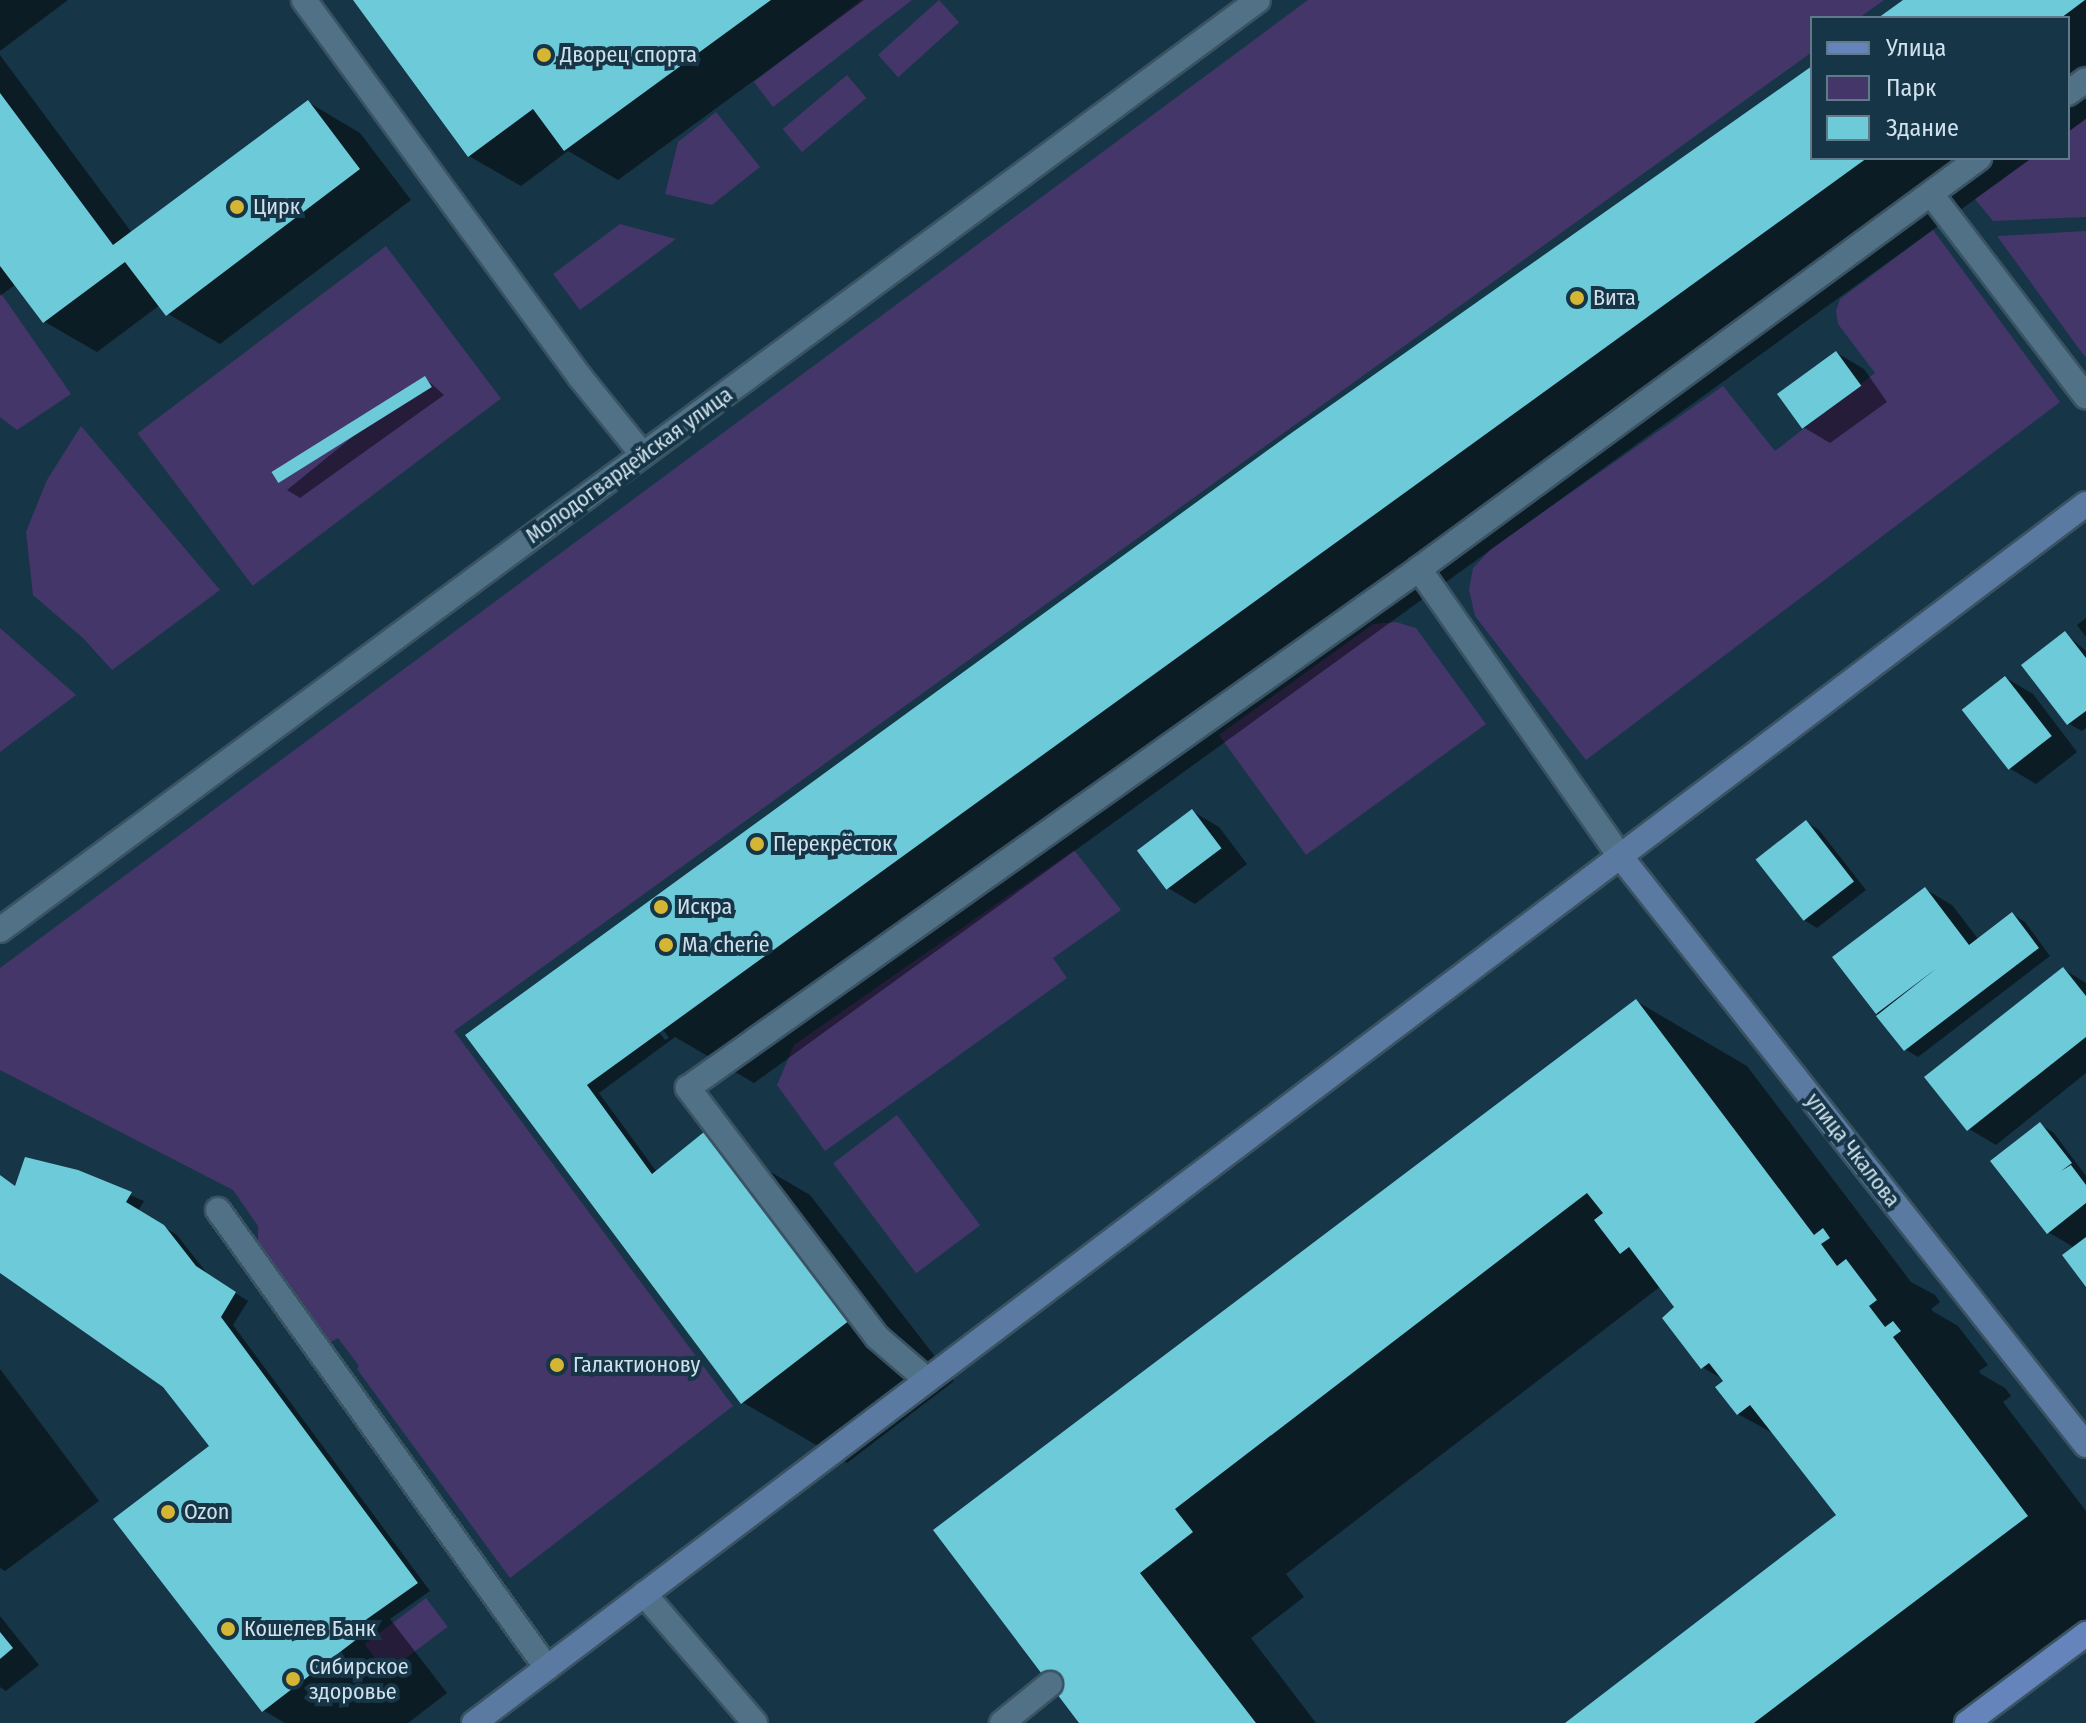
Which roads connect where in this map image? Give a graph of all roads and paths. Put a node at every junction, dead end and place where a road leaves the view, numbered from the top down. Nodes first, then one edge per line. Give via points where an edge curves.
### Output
1 (304, 0) edge
2 (1258, 0) edge
3 (1976, 160) edge
4 (1931, 194) junction
5 (2086, 397) edge
6 (643, 455) junction
7 (2086, 504) edge
8 (1419, 569) junction
9 (1620, 856) junction
10 (0, 930) edge
11 (218, 1210) dead end
12 (927, 1380) junction
13 (2086, 1445) edge
14 (644, 1594) junction
15 (2086, 1634) edge
16 (547, 1668) junction
17 (1050, 1684) dead end
18 (474, 1723) edge
19 (755, 1723) edge
20 (1002, 1723) edge
21 (1967, 1723) edge

1 - 6 street
2 - 6 street, Молодогвардейская улица
3 - 4 street
4 - 5 street
4 - 8 street
6 - 10 street, Молодогвардейская улица
7 - 9 street
8 - 9 street
8 - 12 street via 688,1088 877,1337
9 - 12 street
9 - 13 street, улица Чкалова
11 - 16 street
12 - 14 street
14 - 16 street
14 - 19 street
15 - 21 main road
16 - 18 street
17 - 20 street

